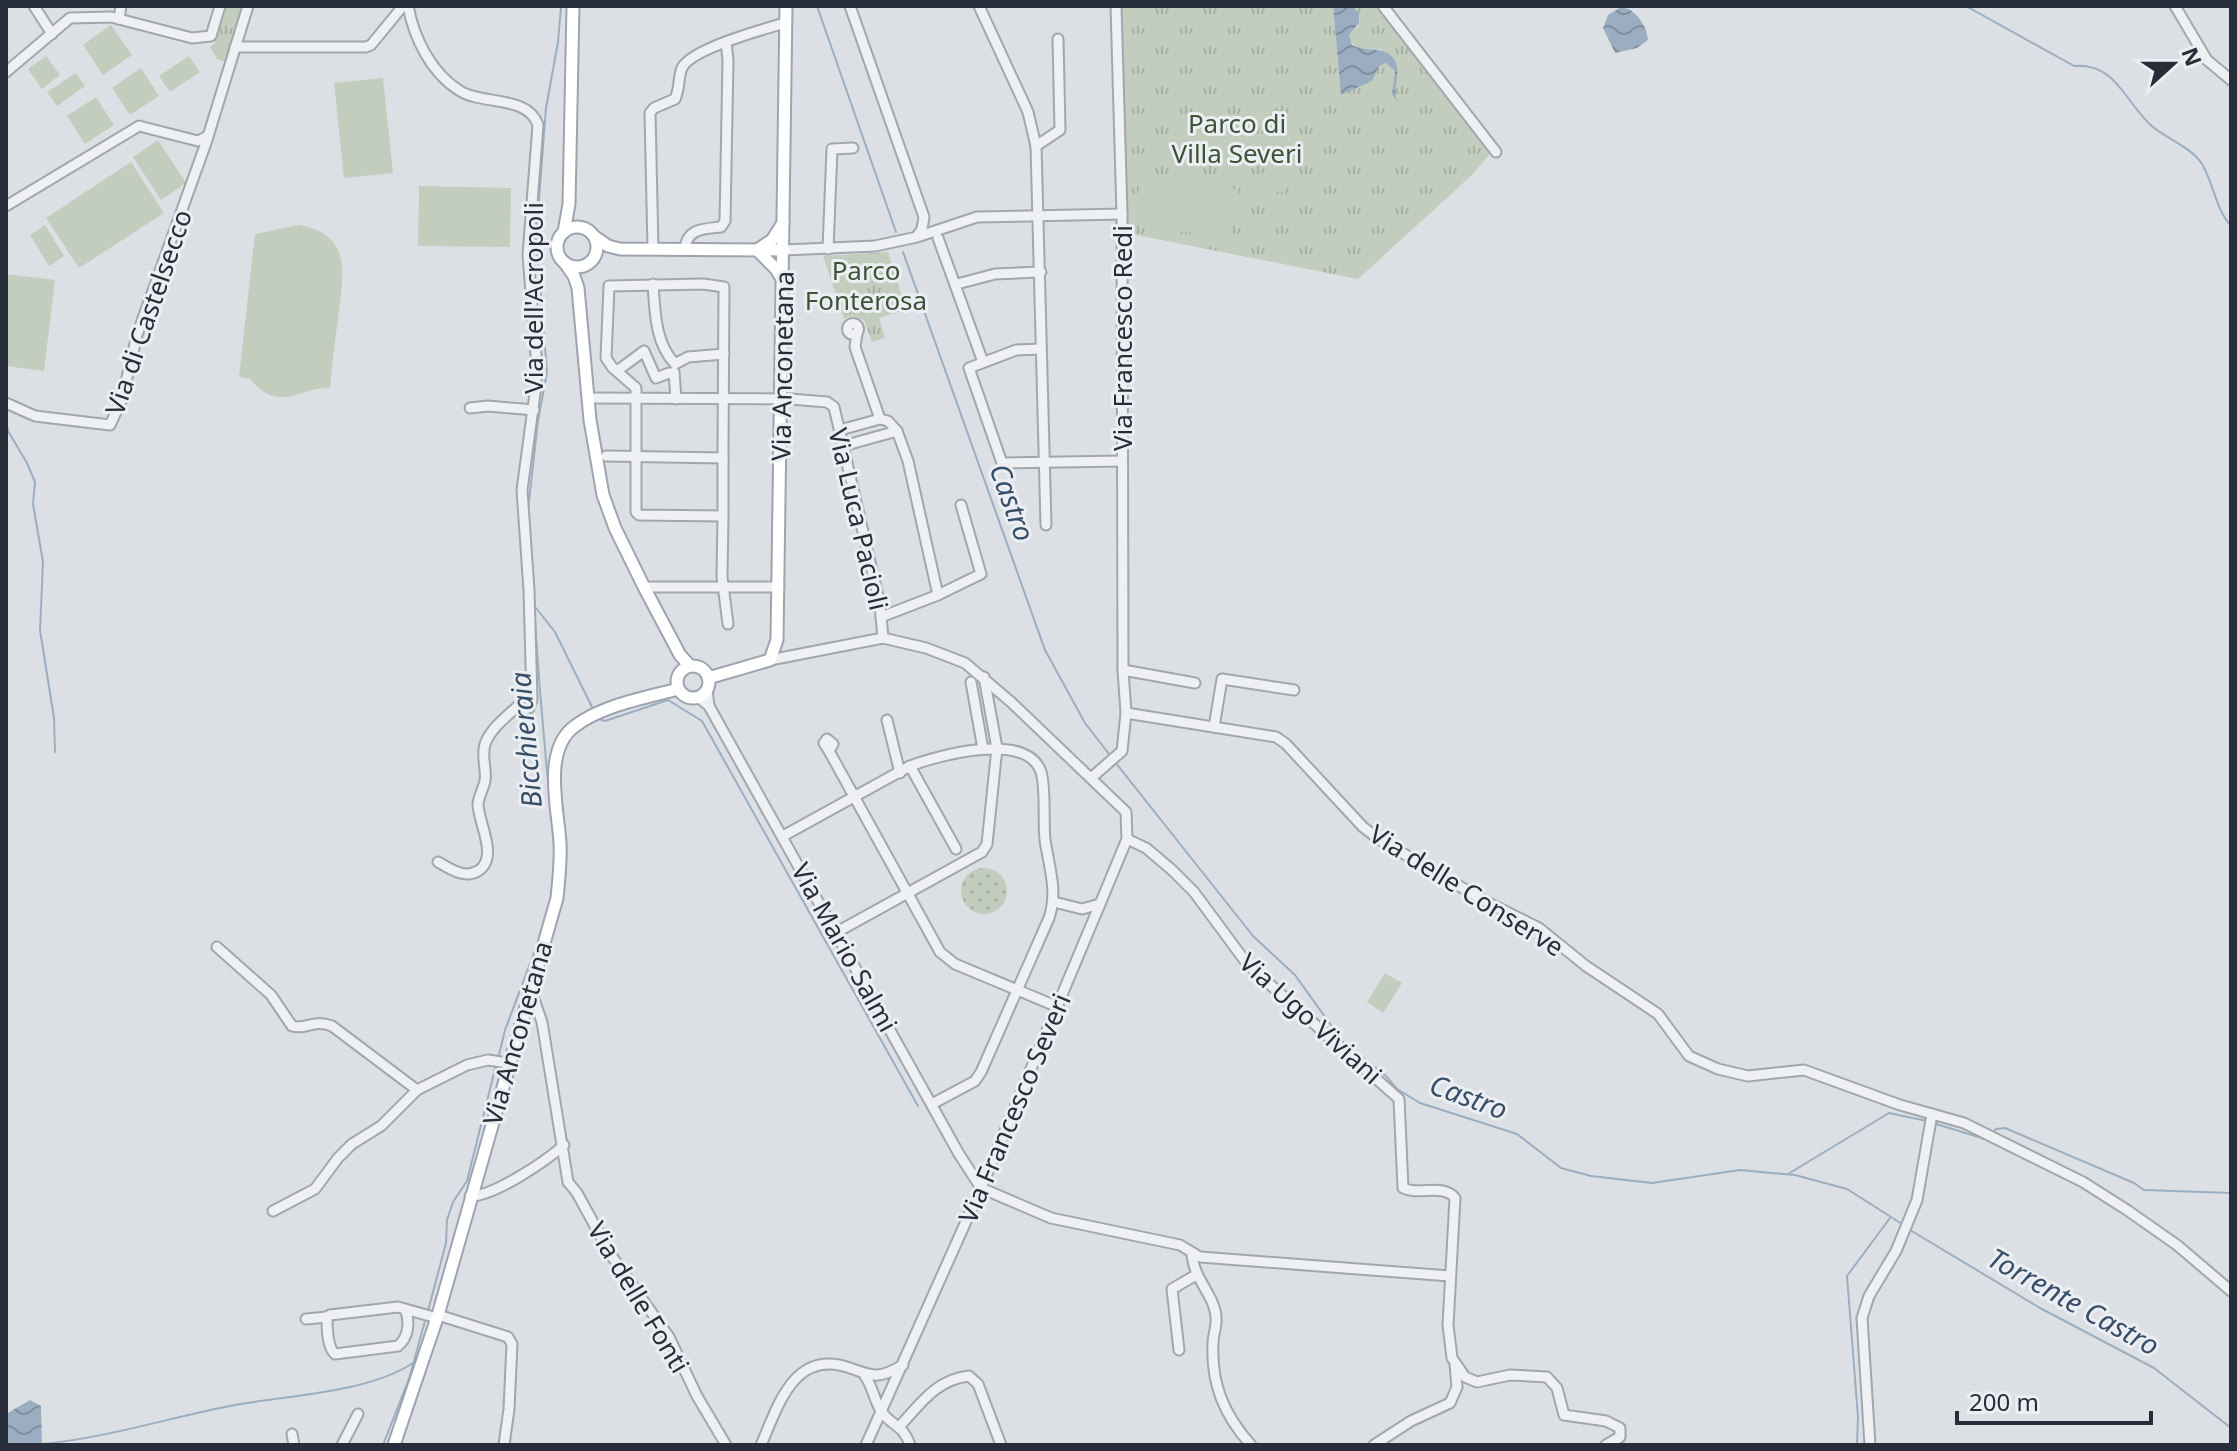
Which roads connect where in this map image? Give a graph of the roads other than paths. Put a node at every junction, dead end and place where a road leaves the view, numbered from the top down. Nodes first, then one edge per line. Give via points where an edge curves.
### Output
1 (34, 6) edge
2 (121, 6) edge
3 (220, 6) edge
4 (248, 6) edge
5 (406, 6) edge
6 (575, 6) edge
7 (786, 6) edge
8 (850, 6) edge
9 (979, 6) edge
10 (1116, 6) edge
11 (1383, 6) edge
12 (2175, 6) edge
13 (119, 19) junction
14 (785, 23) junction
15 (52, 34) junction
16 (1058, 39) dead end
17 (726, 42) junction
18 (235, 47) junction
19 (6, 72) edge
20 (2231, 80) edge
21 (204, 140) junction
22 (1036, 146) junction
23 (853, 148) dead end
24 (1496, 152) dead end
25 (569, 204) junction
26 (6, 206) edge
27 (1122, 214) junction
28 (1039, 215) junction
29 (924, 217) junction
30 (783, 223) junction
31 (577, 227) junction
32 (564, 232) junction
33 (939, 232) junction
34 (595, 237) junction
35 (917, 237) junction
36 (620, 249) junction
37 (653, 249) junction
38 (685, 249) junction
39 (828, 249) junction
40 (757, 250) junction
41 (784, 250) junction
42 (592, 260) junction
43 (565, 263) junction
44 (1041, 272) junction
45 (783, 282) junction
46 (653, 284) junction
47 (957, 284) junction
48 (578, 288) junction
49 (853, 333) dead end
50 (1041, 349) junction
51 (724, 354) junction
52 (983, 362) junction
53 (674, 370) junction
54 (617, 371) junction
55 (588, 398) junction
56 (637, 398) junction
57 (676, 399) junction
58 (723, 399) junction
59 (781, 399) junction
60 (6, 403) edge
61 (470, 408) dead end
62 (534, 410) junction
63 (880, 419) junction
64 (840, 430) junction
65 (897, 431) junction
66 (843, 446) junction
67 (606, 456) dead end
68 (636, 457) junction
69 (723, 458) junction
70 (1122, 461) junction
71 (1045, 463) junction
72 (961, 505) dead end
73 (723, 516) junction
74 (1046, 525) dead end
75 (644, 587) junction
76 (722, 587) junction
77 (779, 587) junction
78 (938, 595) junction
79 (881, 617) junction
80 (728, 624) dead end
81 (883, 638) junction
82 (770, 660) junction
83 (686, 667) junction
84 (1123, 670) junction
85 (984, 677) junction
86 (971, 682) dead end
87 (1195, 683) dead end
88 (705, 688) junction
89 (678, 689) junction
90 (1294, 690) dead end
91 (1000, 691) junction
92 (988, 701) junction
93 (1011, 702) junction
94 (1000, 707) junction
95 (1126, 713) junction
96 (887, 720) dead end
97 (993, 722) junction
98 (1214, 727) junction
99 (997, 748) junction
100 (983, 749) junction
101 (829, 751) dead end
102 (910, 766) junction
103 (900, 773) junction
104 (1091, 778) junction
105 (854, 798) junction
106 (783, 836) junction
107 (1127, 839) junction
108 (956, 849) dead end
109 (438, 862) dead end
110 (906, 894) junction
111 (1054, 902) junction
112 (1100, 904) junction
113 (837, 932) junction
114 (217, 947) dead end
115 (531, 991) junction
116 (1017, 991) junction
117 (1058, 1007) junction
118 (505, 1063) junction
119 (417, 1090) junction
120 (932, 1104) junction
121 (1931, 1119) junction
122 (564, 1145) junction
123 (981, 1188) junction
124 (470, 1196) junction
125 (273, 1211) dead end
126 (1192, 1255) junction
127 (1196, 1275) junction
128 (1450, 1276) junction
129 (2231, 1291) edge
130 (405, 1309) junction
131 (433, 1316) junction
132 (327, 1317) junction
133 (306, 1319) dead end
134 (1179, 1350) dead end
135 (1455, 1364) junction
136 (903, 1365) junction
137 (874, 1381) junction
138 (892, 1390) junction
139 (881, 1411) junction
140 (358, 1414) dead end
141 (900, 1426) junction
142 (292, 1434) dead end
143 (294, 1445) edge
144 (342, 1445) edge
145 (394, 1445) edge
146 (504, 1445) edge
147 (726, 1445) edge
148 (761, 1445) edge
149 (866, 1445) edge
150 (910, 1445) edge
151 (1001, 1445) edge
152 (1251, 1445) edge
153 (1374, 1445) edge
154 (1606, 1445) edge
155 (1870, 1445) edge

1 - 15 street
2 - 13 street
3 - 13 street via 211,36 203,38
4 - 18 street, Via di Castelsecco
5 - 18 street via 371,45 360,48
5 - 62 street, Via dell'Acropoli via 432,64 461,92 527,109 536,120 528,255 536,355
6 - 25 main road
7 - 14 main road, Via Anconetana
8 - 29 street
9 - 22 street via 1028,112
10 - 27 street, Via Francesco Redi
11 - 24 street
12 - 20 street via 2207,60
13 - 15 street via 70,18
14 - 17 street
14 - 30 main road, Via Anconetana
15 - 19 street
16 - 22 street via 1060,130
17 - 37 street via 688,60 675,99 650,113
17 - 38 street via 725,221 721,227 692,233
18 - 21 street, Via di Castelsecco
21 - 26 street via 139,126
21 - 60 street, Via di Castelsecco via 110,425 35,416
22 - 28 street
23 - 39 street via 832,149
25 - 31 main road
25 - 32 main road
27 - 28 street
27 - 70 street, Via Francesco Redi
28 - 33 street via 977,217
28 - 44 street
29 - 33 street
29 - 35 street
30 - 40 main road
30 - 41 main road, Via Anconetana
31 - 32 main road
31 - 34 main road
32 - 43 main road via 557,248
33 - 35 street
33 - 47 street
34 - 36 main road
34 - 42 main road
35 - 39 street
36 - 37 main road
36 - 42 main road
37 - 38 main road
38 - 40 main road
39 - 41 street
40 - 41 main road
40 - 45 main road
41 - 45 main road, Via Anconetana
42 - 43 main road via 577,267
42 - 48 main road
43 - 48 main road
44 - 47 street via 995,274
44 - 50 street
45 - 59 main road, Via Anconetana
46 - 51 street via 724,287
46 - 53 street via 660,340
46 - 54 street via 607,289 606,358
47 - 52 street
48 - 55 main road
49 - 63 street
50 - 52 street via 1016,350
50 - 71 street
51 - 53 street via 688,357
51 - 58 street
52 - 71 street via 969,368 1002,463
53 - 54 street via 656,378 644,351
53 - 57 street
54 - 56 street via 635,386
55 - 56 street
55 - 75 main road via 603,495
56 - 57 street
56 - 68 street
57 - 58 street
58 - 59 street
58 - 69 street
59 - 64 street, Via Luca Pacioli via 827,402 834,407
59 - 77 main road, Via Anconetana
61 - 62 street
62 - 109 street, Via dell'Acropoli via 522,490 532,700 529,708 518,706 486,744 486,779 478,803 487,847 483,867 468,875
63 - 64 street
63 - 65 street
64 - 66 street, Via Luca Pacioli
65 - 66 street
65 - 78 street
66 - 79 street, Via Luca Pacioli
67 - 68 street
68 - 69 street
68 - 73 street via 638,514
69 - 73 street
70 - 71 street
70 - 84 street, Via Francesco Redi
71 - 74 street
72 - 78 street via 981,574
73 - 76 street
75 - 76 street
75 - 83 main road
76 - 77 street
76 - 80 street
77 - 82 main road, Via Anconetana via 777,640
78 - 79 street
79 - 81 street, Via Luca Pacioli
81 - 82 street
81 - 85 street via 965,663
82 - 88 main road
83 - 88 main road via 699,667
83 - 89 main road via 677,678
84 - 87 street
84 - 95 street, Via Francesco Redi
85 - 91 street
85 - 92 street
86 - 100 street
88 - 89 main road via 689,697
88 - 106 street, Via Mario Salmi via 709,706
89 - 115 main road, Via Anconetana via 595,714 565,735 555,772 557,898
90 - 98 street via 1222,679
91 - 92 street
91 - 93 street
91 - 94 street
92 - 97 street
93 - 94 street
93 - 104 street
94 - 97 street
95 - 98 street, Via delle Conserve
95 - 104 street, Via Francesco Redi via 1122,751
96 - 103 street
97 - 99 street
98 - 121 street, Via delle Conserve via 1276,737 1363,827 1539,928 1658,1014 1689,1056 1748,1076 1804,1070
99 - 100 street
99 - 110 street via 987,844 982,852
99 - 111 street via 1033,759 1041,772
100 - 102 street
101 - 105 street
102 - 103 street
102 - 108 street
103 - 105 street
104 - 107 street via 1126,812
105 - 106 street
105 - 110 street
106 - 113 street, Via Mario Salmi
107 - 112 street, Via Francesco Severi
107 - 128 street, Via Ugo Viviani via 1172,870 1248,965 1399,1099 1403,1188 1451,1192 1455,1198
110 - 113 street
110 - 116 street via 944,957
111 - 112 street via 1082,909
111 - 116 street
112 - 117 street, Via Francesco Severi
113 - 120 street, Via Mario Salmi
114 - 119 street via 271,995 292,1026 332,1026
115 - 118 main road, Via Anconetana
115 - 122 street, Via delle Fonti via 542,1022
116 - 117 street
116 - 120 street via 975,1081
117 - 123 street, Via Francesco Severi
118 - 119 street via 467,1065
118 - 124 main road, Via Anconetana
119 - 125 street via 381,1126 352,1144 315,1189
120 - 123 street, Via Mario Salmi
121 - 129 street, Via delle Conserve via 1964,1123 2083,1182 2177,1245
121 - 155 street via 1917,1200 1862,1318
122 - 124 street via 513,1179 481,1196
122 - 147 street, Via delle Fonti via 568,1182 669,1337
123 - 126 street via 1051,1218 1180,1245
123 - 136 street, Via Francesco Severi
124 - 131 main road, Via Anconetana
126 - 127 street
126 - 128 street
127 - 134 street via 1172,1289
127 - 152 street via 1217,1317 1212,1355 1221,1402
128 - 135 street via 1448,1325
130 - 131 street
130 - 132 street
130 - 132 street via 409,1321 402,1343 335,1354 330,1350
131 - 145 main road, Via Anconetana
131 - 146 street via 508,1337 512,1344
132 - 133 street
135 - 153 street via 1457,1387 1450,1403
135 - 154 street via 1477,1382 1510,1375 1547,1377 1557,1388 1564,1415 1620,1428 1620,1437
136 - 137 street
136 - 138 street, Via Francesco Severi
137 - 138 street
137 - 139 street
137 - 148 street via 849,1368 828,1365 799,1374 784,1393
138 - 139 street, Via Francesco Severi
139 - 141 street
139 - 149 street, Via Francesco Severi
140 - 144 street
141 - 150 street
141 - 151 street via 934,1389 969,1376 978,1384
142 - 143 street

